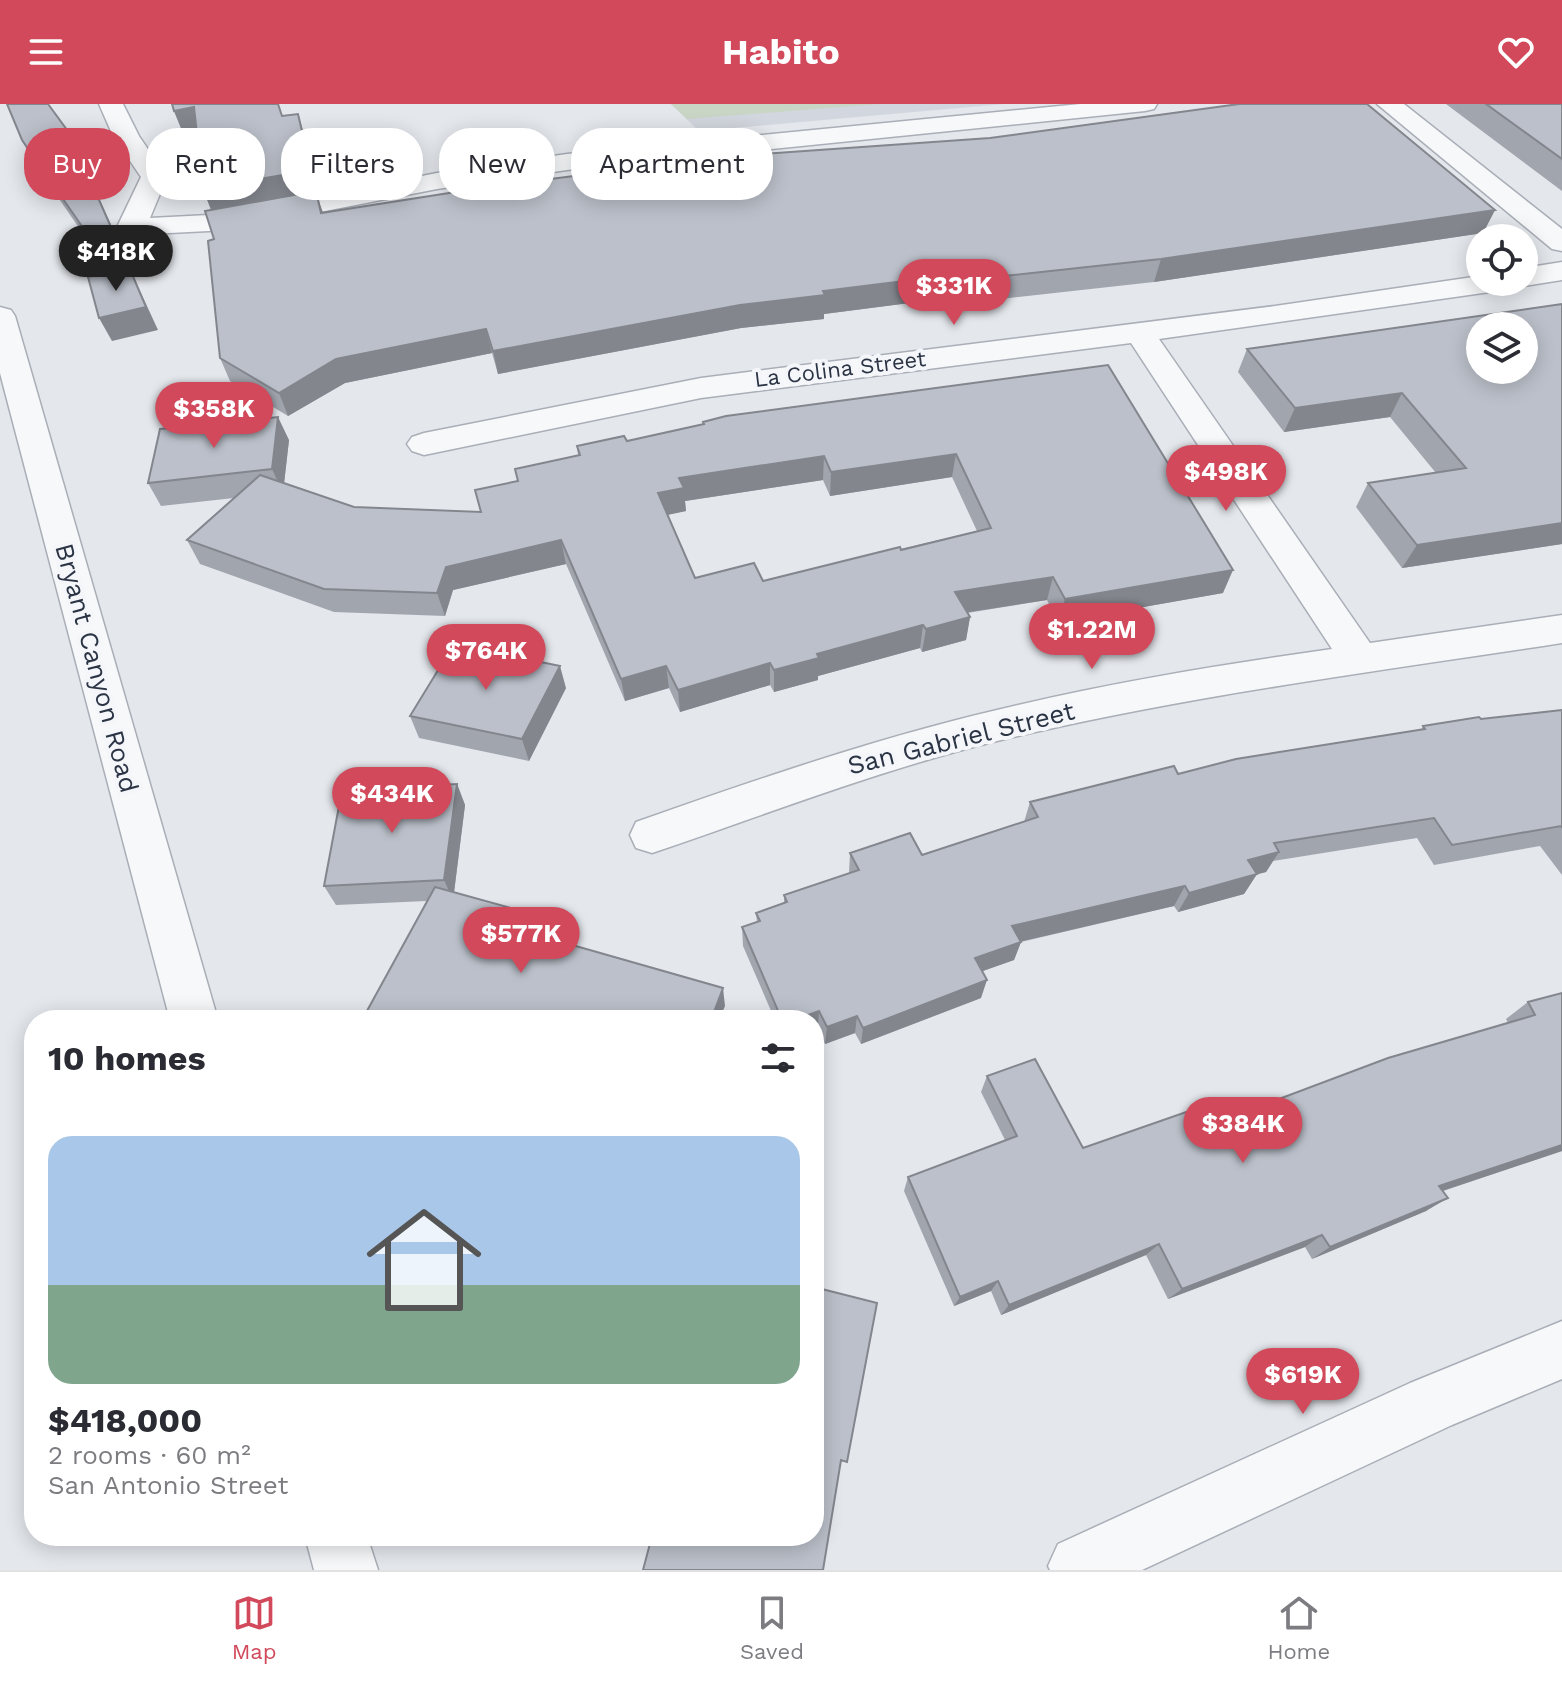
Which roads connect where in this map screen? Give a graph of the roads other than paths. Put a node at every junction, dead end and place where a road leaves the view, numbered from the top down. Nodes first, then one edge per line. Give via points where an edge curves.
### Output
1 (1145, 104) edge
2 (1389, 104) edge
3 (115, 105) edge
4 (1562, 243) edge
5 (1562, 271) edge
6 (1538, 275) edge
7 (1466, 286) edge
8 (0, 316) edge
9 (1139, 332) junction
10 (424, 444) dead end
11 (1562, 629) edge
12 (1361, 661) junction
13 (652, 835) dead end
14 (191, 1010) edge
15 (1562, 1350) edge
16 (339, 1546) edge
17 (1080, 1566) dead end
18 (346, 1570) edge

1 - 3 street via 581,160 424,183 228,222 131,227 154,177 126,136
2 - 4 street
5 - 6 street
7 - 9 street, La Colina Street
8 - 14 street, Bryant Canyon Road
9 - 10 street, La Colina Street via 701,388
9 - 12 street
11 - 12 street, San Gabriel Street
12 - 13 street, San Gabriel Street via 1128,697 980,729 823,774
15 - 17 street via 1431,1404
16 - 18 street

